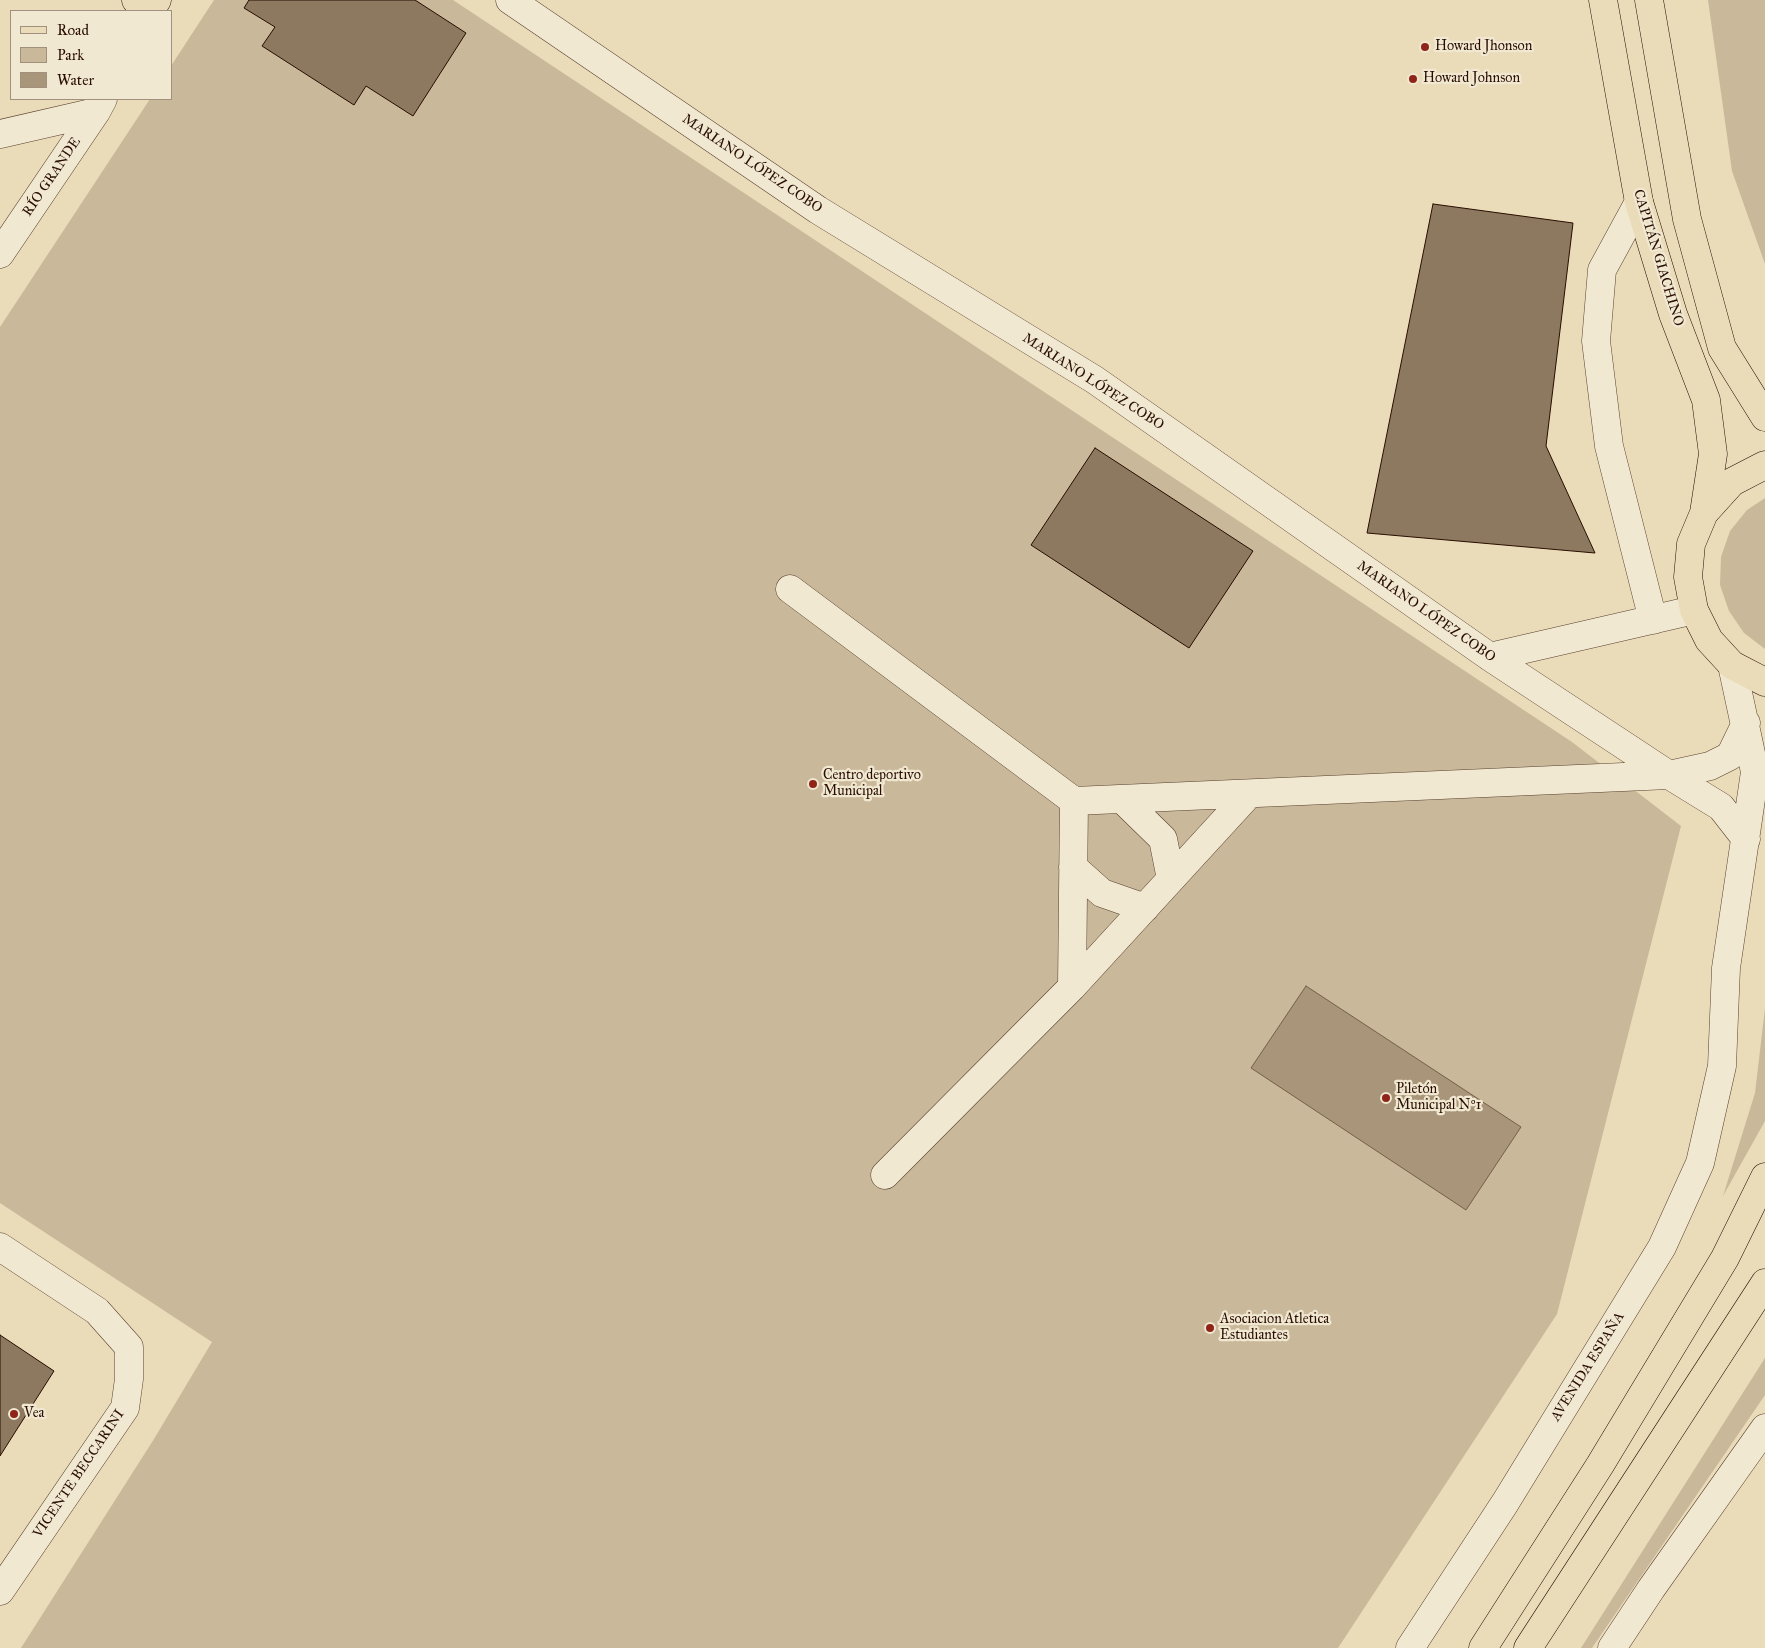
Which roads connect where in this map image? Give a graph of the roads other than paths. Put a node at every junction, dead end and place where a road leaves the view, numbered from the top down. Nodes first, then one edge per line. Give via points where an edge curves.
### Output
1 (510, 0) edge
2 (1603, 0) edge
3 (1649, 0) edge
4 (100, 105) edge
5 (0, 134) edge
6 (1639, 202) junction
7 (0, 254) edge
8 (1765, 417) edge
9 (1765, 465) edge
10 (1704, 513) junction
11 (790, 589) dead end
12 (1694, 610) junction
13 (1653, 620) junction
14 (1490, 657) junction
15 (1732, 665) junction
16 (1765, 682) edge
17 (1746, 723) junction
18 (1669, 775) junction
19 (1249, 794) junction
20 (1122, 799) junction
21 (1074, 801) junction
22 (1746, 838) junction
23 (1073, 868) junction
24 (1171, 879) junction
25 (1145, 908) junction
26 (1072, 987) junction
27 (885, 1175) dead end
28 (1765, 1177) edge
29 (0, 1247) edge
30 (1765, 1282) edge
31 (1765, 1428) edge
32 (0, 1591) edge
33 (1410, 1648) edge
34 (1483, 1648) edge
35 (1528, 1648) edge
36 (1612, 1648) edge

1 - 14 street, MARIANO LÓPEZ COBO via 818,210 1095,380
2 - 6 main road, CAPITÁN GIACHINO
3 - 8 main road via 1687,219 1722,348
4 - 5 street
4 - 7 street, RÍO GRANDE
6 - 10 main road, CAPITÁN GIACHINO via 1673,314 1706,400 1713,454
6 - 13 street via 1602,270 1596,341 1609,446
9 - 10 main road via 1732,482
10 - 12 main road via 1691,544 1688,577
11 - 21 street
12 - 13 street
12 - 15 main road via 1709,640
13 - 14 street
14 - 18 street, MARIANO LÓPEZ COBO
15 - 16 main road
15 - 17 street, AVENIDA ESPAÑA
17 - 18 street via 1730,756 1710,766
17 - 22 street, AVENIDA ESPAÑA via 1755,772
18 - 19 street
18 - 22 street, MARIANO LÓPEZ COBO via 1721,807
19 - 20 street
19 - 24 street
20 - 21 street
20 - 24 street via 1163,839
21 - 23 street
22 - 33 street, AVENIDA ESPAÑA via 1726,968 1722,1066 1700,1163 1662,1247 1505,1503
23 - 25 street via 1102,893
23 - 26 street
24 - 25 street
25 - 26 street
26 - 27 street
28 - 34 main road via 1725,1258 1600,1465
29 - 32 street, VICENTE BECCARINI via 97,1311 129,1347 125,1408
30 - 35 main road
31 - 36 street

